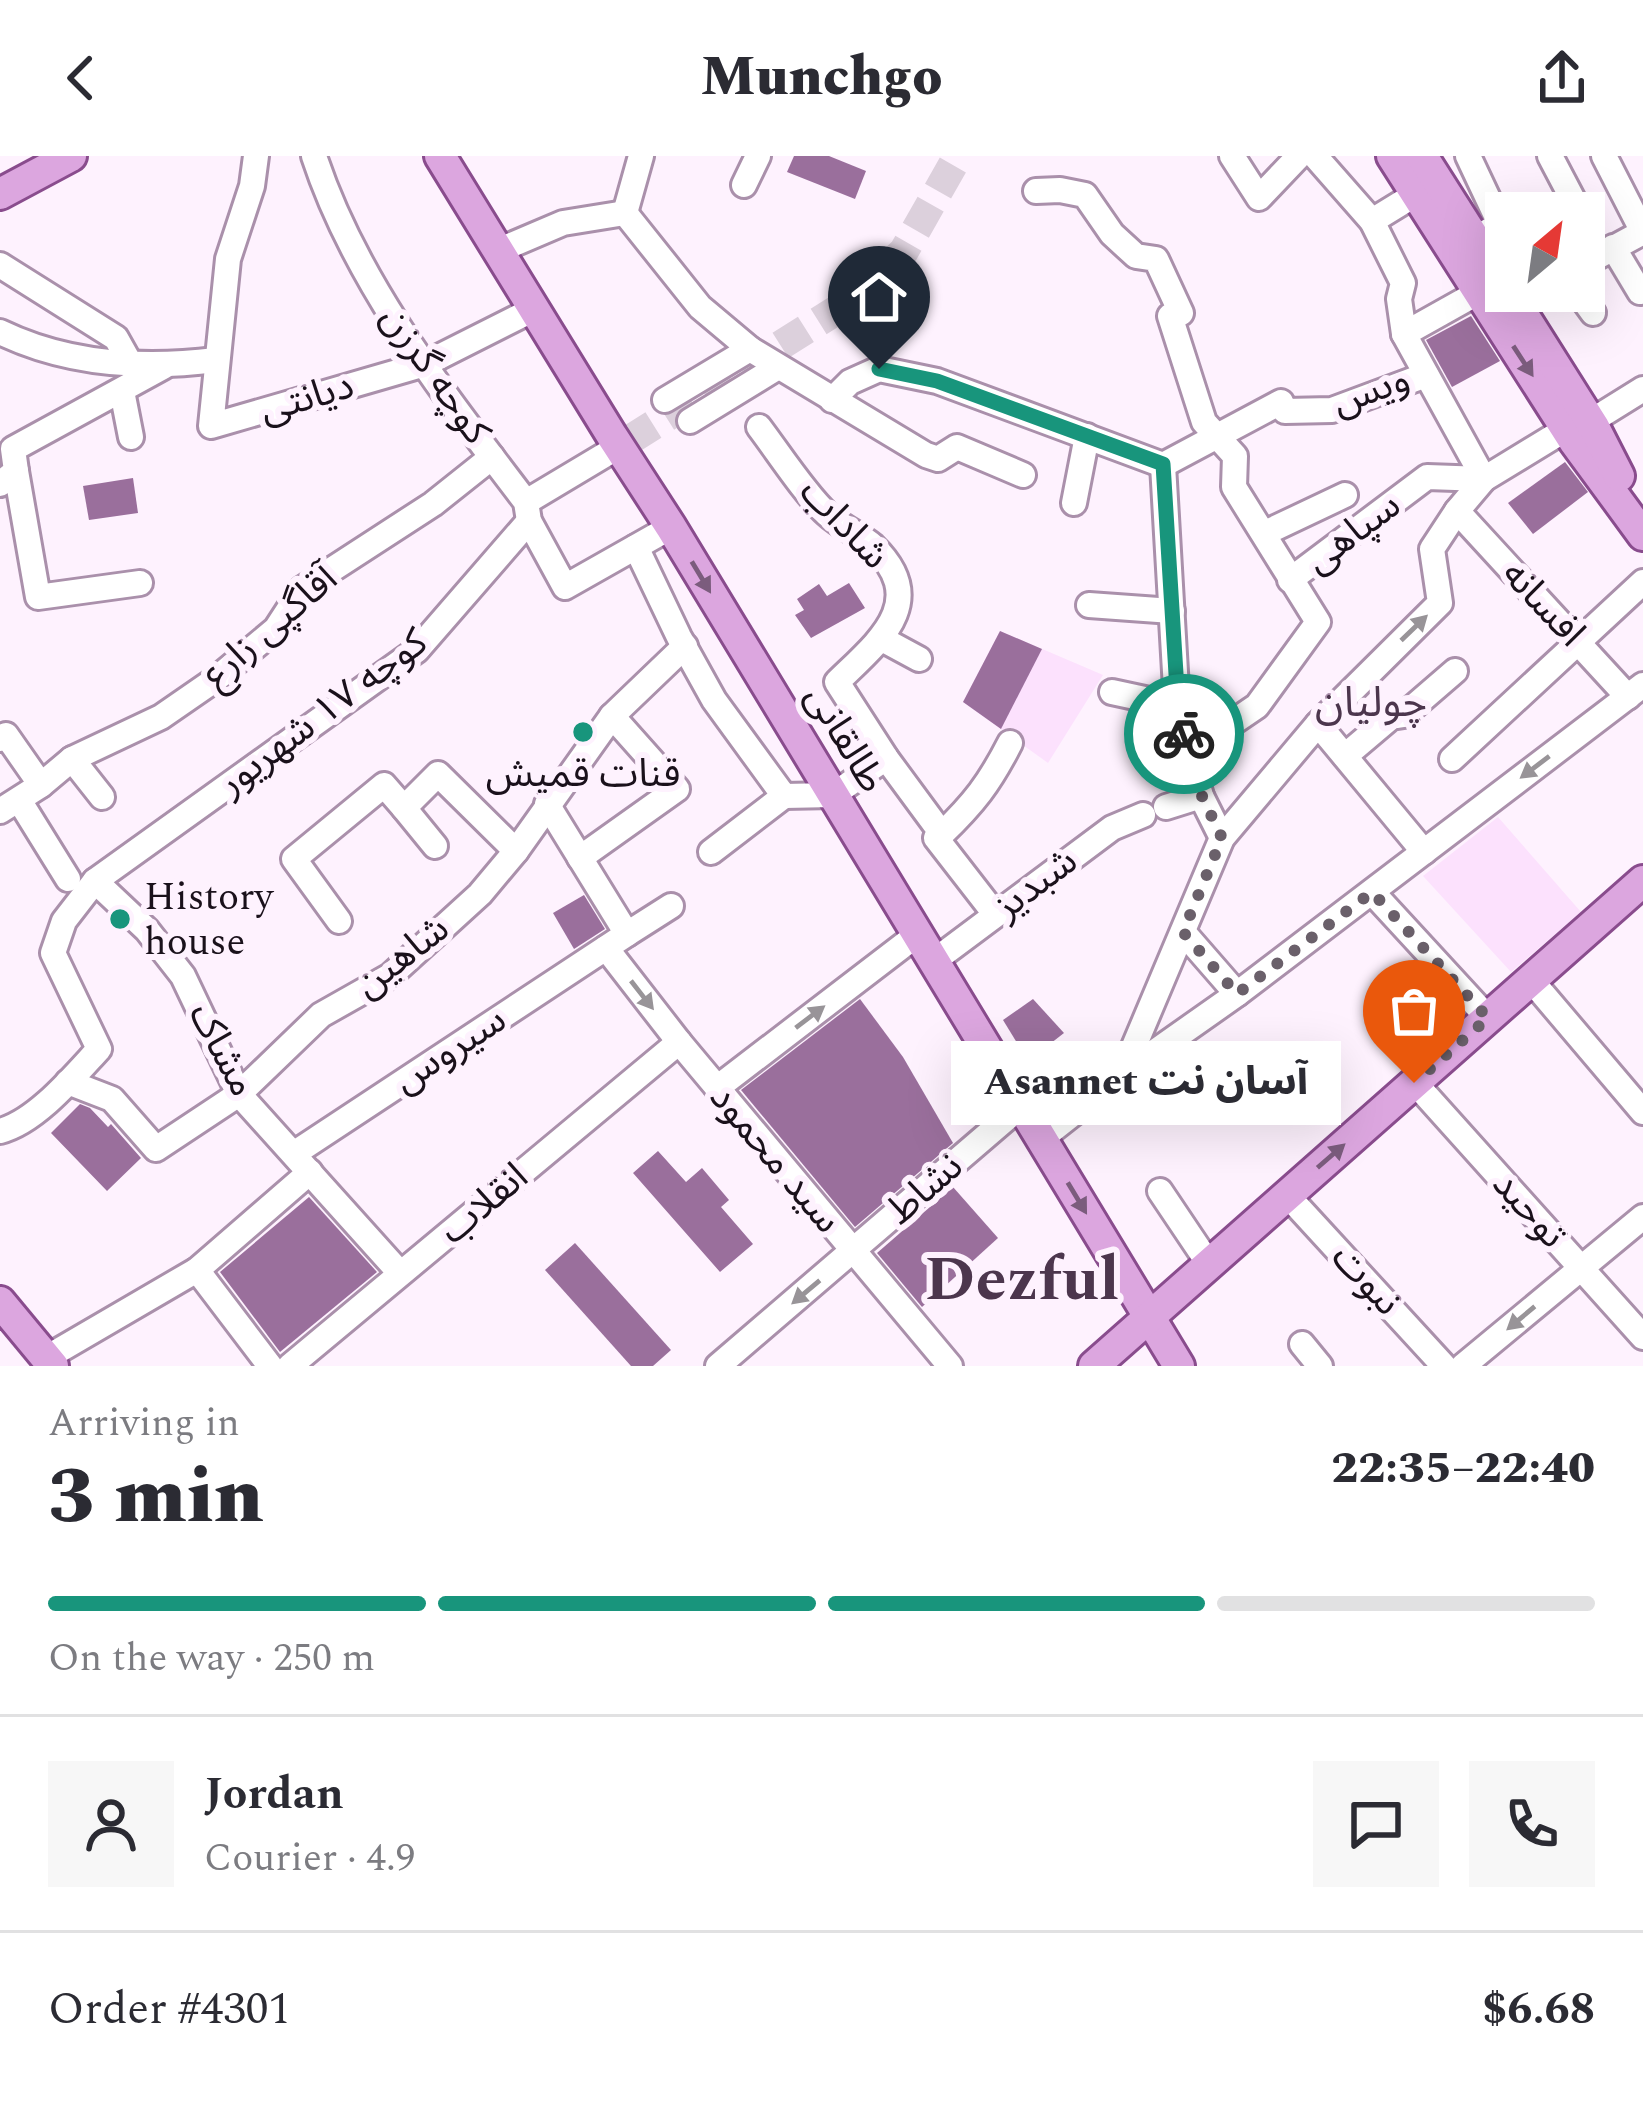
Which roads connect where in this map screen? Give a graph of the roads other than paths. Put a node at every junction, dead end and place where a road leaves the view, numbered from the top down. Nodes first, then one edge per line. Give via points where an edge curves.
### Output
1 (71, 156) edge
2 (256, 156) edge
3 (314, 156) edge
4 (440, 156) edge
5 (454, 156) edge
6 (641, 156) edge
7 (758, 156) edge
8 (1232, 156) edge
9 (1299, 156) edge
10 (1315, 156) edge
11 (1392, 156) edge
12 (1422, 156) edge
13 (1468, 156) edge
14 (1550, 156) edge
15 (1604, 156) edge
16 (744, 185) dead end
17 (1036, 191) dead end
18 (1569, 192) edge
19 (0, 194) edge
20 (1416, 194) junction
21 (625, 213) junction
22 (1372, 221) junction
23 (1643, 232) edge
24 (1475, 239) junction
25 (509, 246) junction
26 (1605, 252) edge
27 (1485, 255) edge
28 (1605, 260) edge
29 (0, 265) edge
30 (1485, 267) edge
31 (1640, 292) dead end
32 (1485, 303) edge
33 (534, 309) junction
34 (1519, 312) edge
35 (0, 332) edge
36 (1404, 334) junction
37 (750, 349) junction
38 (216, 360) junction
39 (130, 364) junction
40 (425, 364) junction
41 (165, 366) junction
42 (778, 368) junction
43 (1426, 375) junction
44 (1643, 389) edge
45 (122, 391) junction
46 (665, 400) dead end
47 (832, 400) junction
48 (690, 421) dead end
49 (759, 427) dead end
50 (1581, 430) junction
51 (1218, 435) junction
52 (131, 436) dead end
53 (1087, 436) junction
54 (623, 444) junction
55 (492, 457) junction
56 (1163, 464) junction
57 (1023, 475) dead end
58 (8, 477) edge
59 (1484, 479) junction
60 (1345, 495) dead end
61 (1643, 499) edge
62 (1074, 502) dead end
63 (1457, 511) junction
64 (528, 512) junction
65 (1643, 521) edge
66 (671, 527) junction
67 (1264, 533) junction
68 (1643, 535) edge
69 (636, 547) junction
70 (1643, 557) edge
71 (1290, 580) junction
72 (1643, 582) edge
73 (140, 583) dead end
74 (1089, 605) dead end
75 (1172, 611) junction
76 (881, 639) junction
77 (1580, 644) junction
78 (685, 646) junction
79 (919, 658) dead end
80 (1455, 671) dead end
81 (1636, 691) edge
82 (1112, 692) dead end
83 (1178, 706) junction
84 (612, 716) junction
85 (1318, 724) junction
86 (0, 739) edge
87 (1010, 743) dead end
88 (1188, 753) junction
89 (1346, 756) junction
90 (886, 758) junction
91 (72, 759) junction
92 (1452, 759) dead end
93 (41, 785) junction
94 (833, 795) junction
95 (784, 796) junction
96 (1202, 796) junction
97 (102, 797) dead end
98 (548, 804) junction
99 (9, 806) edge
100 (404, 808) junction
101 (942, 834) junction
102 (1222, 838) junction
103 (435, 845) dead end
104 (516, 851) junction
105 (711, 852) dead end
106 (1424, 852) junction
107 (580, 858) junction
108 (68, 879) dead end
109 (94, 881) junction
110 (1643, 881) edge
111 (1372, 892) junction
112 (671, 906) dead end
113 (994, 914) junction
114 (339, 921) dead end
115 (1183, 932) junction
116 (918, 934) junction
117 (617, 941) junction
118 (934, 962) junction
119 (1531, 980) junction
120 (1237, 994) junction
121 (1488, 1018) junction
122 (679, 1042) junction
123 (1122, 1075) junction
124 (68, 1082) junction
125 (1414, 1083) junction
126 (717, 1088) junction
127 (239, 1094) junction
128 (1022, 1105) junction
129 (1643, 1112) edge
130 (0, 1131) edge
131 (1042, 1138) junction
132 (302, 1162) junction
133 (1160, 1191) dead end
134 (1288, 1195) junction
135 (1643, 1217) edge
136 (853, 1253) junction
137 (1209, 1264) junction
138 (1581, 1268) junction
139 (197, 1270) junction
140 (400, 1273) junction
141 (0, 1302) edge
142 (1149, 1317) junction
143 (1643, 1337) edge
144 (1303, 1344) dead end
145 (50, 1362) edge
146 (270, 1366) edge
147 (290, 1366) edge
148 (718, 1366) edge
149 (950, 1366) edge
150 (1094, 1366) edge
151 (1179, 1366) edge
152 (1320, 1366) edge
153 (1444, 1366) edge
154 (1463, 1366) edge

1 - 19 main road
2 - 38 street via 228,259
3 - 40 street, کوچه گرزن via 365,273
4 - 33 main road, طالقانی
5 - 25 main road, طالقانی
6 - 21 street
7 - 16 street
8 - 9 street via 1259,198
10 - 22 street
11 - 20 main road
12 - 24 main road
13 - 24 street via 1500,224
14 - 18 street
15 - 23 street
17 - 51 street via 1085,196 1136,256 1156,259 1181,313 1170,316 1204,422
20 - 22 street
20 - 30 main road
21 - 25 street via 563,223
21 - 37 street via 700,307
22 - 36 street via 1403,284
23 - 26 street
24 - 27 main road
25 - 54 main road, طالقانی
28 - 31 street
29 - 39 street via 116,338
32 - 36 street
33 - 40 street, دیانتی
33 - 54 main road, طالقانی
34 - 50 main road
35 - 39 street via 71,358
36 - 43 street, ویس
37 - 42 street
37 - 46 street
38 - 40 street, دیانتی via 211,426
38 - 41 street
39 - 41 street
40 - 55 street, کوچه گرزن
41 - 45 street
42 - 47 street
42 - 48 street
43 - 51 street, ویس via 1331,410 1286,411 1281,402
43 - 59 street
44 - 50 street
45 - 52 street
45 - 58 street via 13,449
47 - 53 street via 879,369 937,381
47 - 57 street via 938,459 957,447
49 - 76 street, شاداب via 826,514 873,547 895,577 896,614
50 - 59 street
50 - 61 main road
50 - 65 main road
50 - 68 main road
50 - 70 main road
51 - 56 street, ویس
51 - 67 street via 1235,456 1234,488
53 - 56 street
53 - 62 street
54 - 64 street
54 - 66 main road, طالقانی
55 - 64 street, کوچه گرزن
55 - 91 street, آقاگپی زارع via 302,589 276,629 216,679 160,717
56 - 75 street
58 - 73 street via 38,597
59 - 63 street
59 - 71 street, سپاهی via 1427,477
60 - 67 street
63 - 77 street, افسانه
85 -> 63 street via 1440,603 1432,549
64 - 69 street, کوچه گرزن via 565,587
64 - 109 street, کوچه ۱۷ شهریور via 416,650
66 - 69 street
66 -> 94 main road, طالقانی
67 - 71 street
69 - 78 street
71 - 88 street via 1318,622 1257,706
72 - 77 street
74 - 75 street
75 - 83 street
76 - 79 street
76 - 90 street via 837,682
77 - 81 street, افسانه
77 - 92 street
78 - 84 street, شاهین
78 - 95 street
80 - 89 street
81 -> 106 street
82 - 83 street
83 - 88 street
84 - 98 street, شاهین
84 - 107 street via 677,789
85 - 89 street
85 - 102 street
86 - 93 street via 6,735
87 - 101 street via 992,780
88 - 96 street
89 - 106 street
90 - 94 street
90 - 101 street
91 - 93 street, آقاگپی زارع
91 - 97 street
93 - 99 street, آقاگپی زارع
94 - 95 street
94 - 116 main road, طالقانی
95 - 105 street
96 - 102 street
96 - 113 street, شبدیز via 1112,828
98 - 104 street, شاهین
98 - 107 street, سید محمود
99 - 108 street
100 - 103 street
100 - 104 street via 438,774
100 - 114 street via 384,785 295,859
101 - 113 street via 937,838
102 - 115 street
104 - 127 street, شاهین via 390,976 321,1015
106 - 111 street
107 - 117 street, سید محمود
109 - 124 street via 53,953 100,1049
109 - 127 street, مشاک via 183,976
110 - 119 main road
111 - 120 street
111 - 121 street
112 - 117 street, سیروس
113 - 118 street, شبدیز
115 - 120 street
115 - 123 street
116 - 118 main road, طالقانی
126 -> 116 street
117 -> 122 street, سید محمود
117 - 132 street, سیروس
118 - 128 main road, طالقانی
119 - 121 main road
119 - 129 street
120 - 123 street
121 - 125 main road
122 - 126 street, سید محمود
122 - 140 street, انقلاب
123 - 131 street
124 - 127 street, شاهین via 112,1099 156,1149
124 - 130 street via 17,1127
134 -> 125 main road
125 - 138 street, توحید
126 - 136 street, سید محمود
127 - 132 street, مشاک
128 - 131 main road, طالقانی
128 - 136 street, نشاط
131 -> 142 main road, طالقانی
132 - 139 street, سیروس
132 - 140 street, مشاک
133 - 137 street
134 - 137 main road
134 - 153 street, نبوت
135 - 138 street
136 -> 148 street, نشاط
136 - 149 street, سید محمود
137 - 142 main road
138 - 143 street, توحید
138 -> 154 street
139 - 145 street, سیروس
139 - 146 street
140 - 147 street, انقلاب
141 - 145 main road
142 - 150 main road
142 - 151 main road, طالقانی
144 - 152 street

